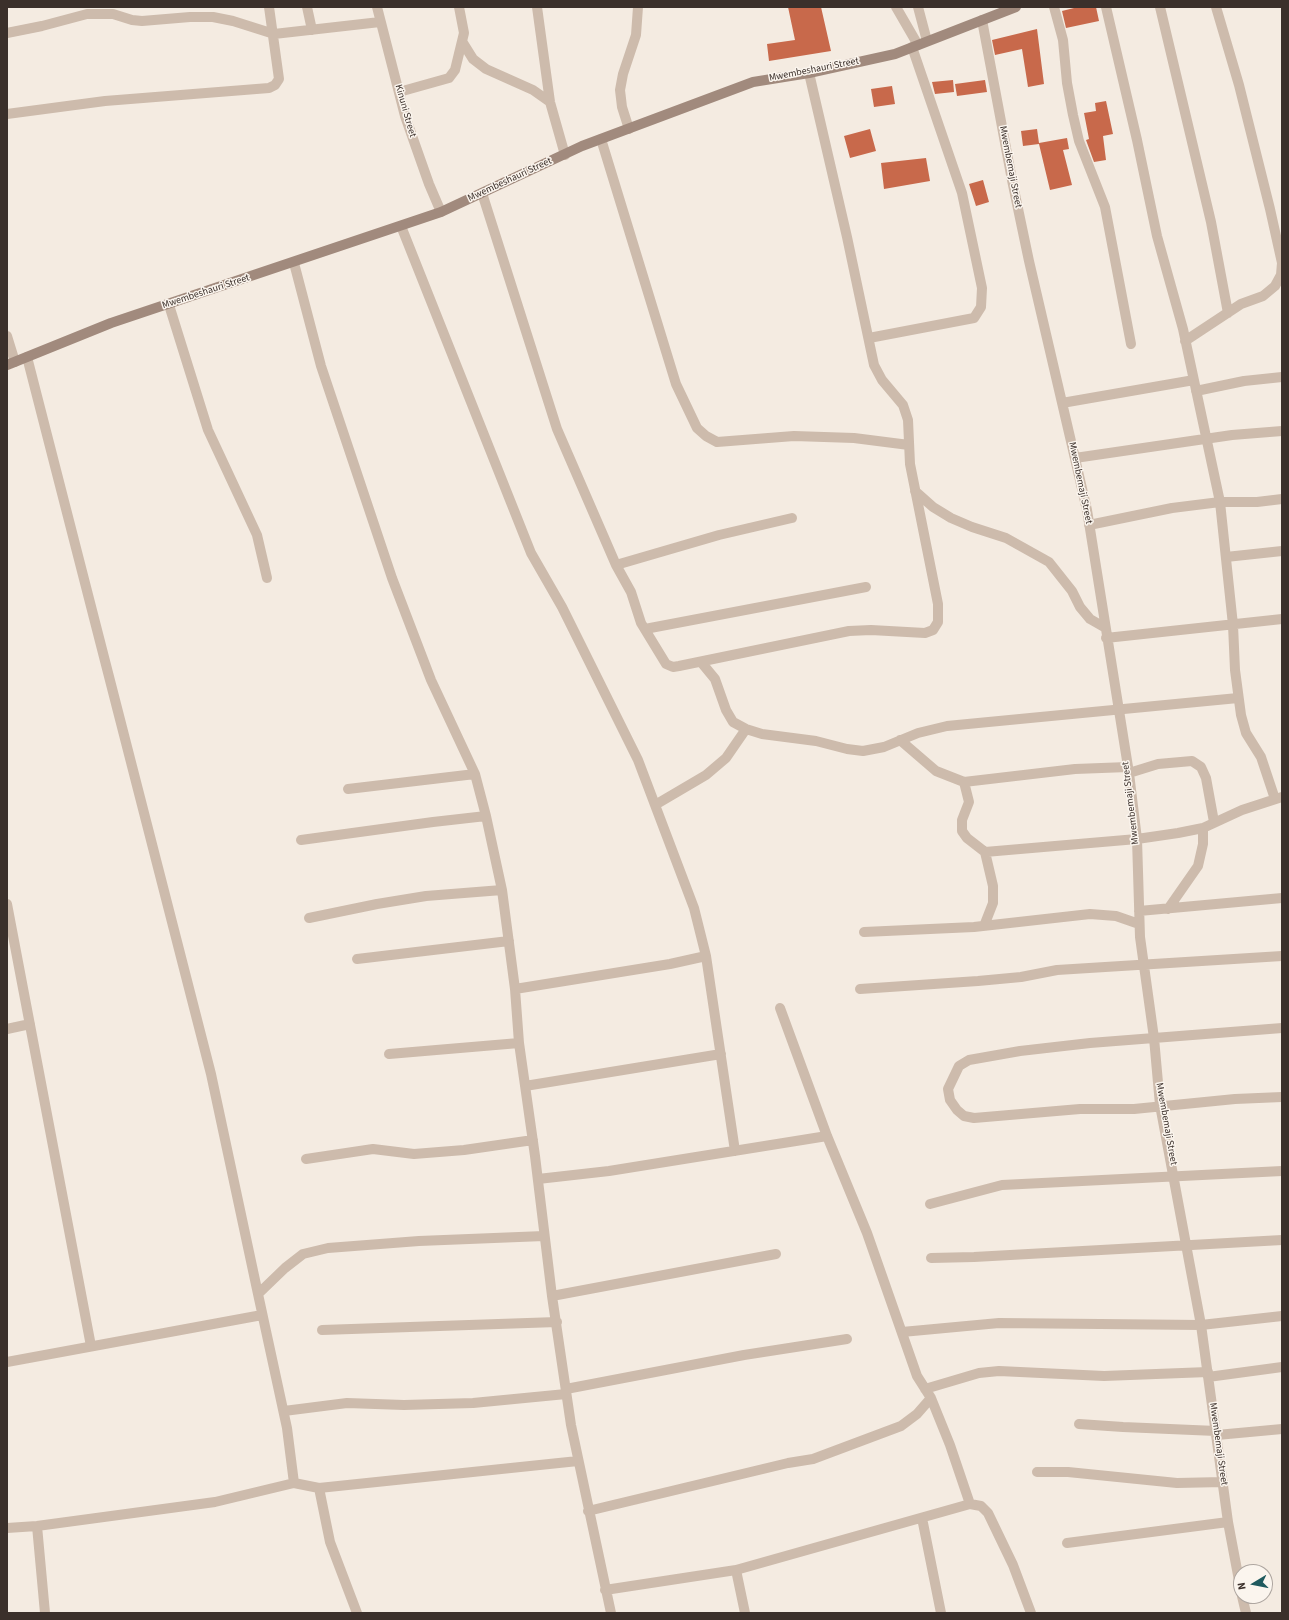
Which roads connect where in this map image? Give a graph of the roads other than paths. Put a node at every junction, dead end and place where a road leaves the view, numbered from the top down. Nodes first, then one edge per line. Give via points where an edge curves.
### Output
1 (269, 7) edge
2 (307, 7) edge
3 (377, 7) edge
4 (459, 7) edge
5 (537, 7) edge
6 (638, 7) edge
7 (896, 7) edge
8 (918, 7) edge
9 (1016, 7) edge
10 (1054, 7) edge
11 (1106, 7) edge
12 (1160, 7) edge
13 (1216, 7) edge
14 (982, 20) junction
15 (380, 22) junction
16 (312, 30) junction
17 (7, 33) edge
18 (274, 34) junction
19 (463, 43) junction
20 (919, 44) junction
21 (808, 73) junction
22 (399, 92) junction
23 (550, 102) junction
24 (7, 114) edge
25 (629, 129) junction
26 (601, 139) junction
27 (565, 154) junction
28 (482, 193) junction
29 (441, 212) junction
30 (401, 226) junction
31 (294, 263) junction
32 (169, 305) junction
33 (1228, 313) junction
34 (7, 336) edge
35 (868, 338) junction
36 (1186, 341) junction
37 (1131, 344) dead end
38 (28, 357) junction
39 (11, 364) edge
40 (1282, 377) edge
41 (1194, 380) junction
42 (1196, 391) junction
43 (1062, 404) junction
44 (1282, 431) edge
45 (1207, 440) junction
46 (909, 445) junction
47 (1075, 458) junction
48 (915, 491) junction
49 (1282, 498) edge
50 (1220, 502) junction
51 (792, 518) dead end
52 (1089, 525) junction
53 (1282, 551) edge
54 (1226, 557) junction
55 (616, 565) junction
56 (267, 578) dead end
57 (866, 587) dead end
58 (1282, 619) edge
59 (1233, 625) junction
60 (645, 629) junction
61 (1105, 633) junction
62 (701, 662) junction
63 (1238, 698) junction
64 (1117, 708) junction
65 (746, 729) junction
66 (900, 740) junction
67 (1128, 770) junction
68 (475, 774) junction
69 (964, 782) junction
70 (348, 789) dead end
71 (1278, 798) edge
72 (655, 805) junction
73 (486, 816) junction
74 (1214, 822) junction
75 (1203, 828) junction
76 (1137, 839) junction
77 (301, 840) dead end
78 (985, 852) junction
79 (502, 890) junction
80 (1282, 898) edge
81 (7, 904) edge
82 (1168, 909) junction
83 (1139, 911) junction
84 (309, 918) dead end
85 (1139, 924) junction
86 (984, 926) junction
87 (864, 932) dead end
88 (509, 941) junction
89 (706, 956) junction
90 (1282, 956) edge
91 (357, 959) dead end
92 (1144, 964) junction
93 (515, 989) junction
94 (860, 989) dead end
95 (780, 1008) dead end
96 (30, 1024) junction
97 (1282, 1028) edge
98 (7, 1029) edge
99 (1154, 1038) junction
100 (519, 1043) junction
101 (389, 1054) dead end
102 (721, 1054) junction
103 (526, 1086) junction
104 (1282, 1097) edge
105 (1160, 1105) junction
106 (827, 1136) junction
107 (533, 1140) junction
108 (735, 1151) junction
109 (306, 1159) dead end
110 (1282, 1171) edge
111 (1175, 1176) junction
112 (538, 1179) junction
113 (930, 1204) dead end
114 (544, 1236) junction
115 (1282, 1240) edge
116 (1186, 1245) junction
117 (776, 1254) dead end
118 (932, 1258) dead end
119 (258, 1294) junction
120 (552, 1296) junction
121 (262, 1315) junction
122 (1282, 1316) edge
123 (557, 1322) junction
124 (1201, 1326) junction
125 (322, 1330) dead end
126 (902, 1332) junction
127 (847, 1339) dead end
128 (91, 1346) junction
129 (7, 1362) edge
130 (1282, 1367) edge
131 (1208, 1374) junction
132 (925, 1389) junction
133 (566, 1391) junction
134 (931, 1398) junction
135 (284, 1411) junction
136 (1079, 1424) dead end
137 (1282, 1429) edge
138 (1216, 1433) junction
139 (578, 1461) junction
140 (1038, 1472) dead end
141 (1223, 1482) junction
142 (294, 1484) junction
143 (319, 1488) junction
144 (970, 1504) junction
145 (588, 1511) junction
146 (922, 1518) junction
147 (1228, 1522) junction
148 (37, 1526) junction
149 (7, 1528) edge
150 (1067, 1543) dead end
151 (1236, 1564) edge
152 (736, 1570) junction
153 (604, 1590) junction
154 (45, 1613) edge
155 (357, 1613) edge
156 (611, 1613) edge
157 (745, 1613) edge
158 (941, 1613) edge
159 (1031, 1613) edge

1 - 18 street
2 - 16 street
3 - 15 street, Kinuni Street
4 - 19 street via 464,33
5 - 23 street
6 - 25 street via 636,35 620,90
7 - 20 street
8 - 20 street
9 - 14 street, Mwembeshauri Street
10 - 37 street via 1063,40 1073,115 1079,141 1105,207
11 - 36 street via 1157,236
12 - 33 street via 1211,222
13 - 33 street via 1239,85 1282,263 1281,275 1275,286 1263,296 1241,304
14 - 20 street, Mwembeshauri Street
14 - 43 street, Mwembemaji Street via 1012,180
15 - 16 street
15 - 22 street, Kinuni Street
16 - 18 street
17 - 18 street via 87,14 113,14 132,20 212,17
18 - 24 street via 279,79 269,88 105,101
19 - 22 street via 455,70 449,78
19 - 23 street via 473,59 486,69 533,90
20 - 21 street, Mwembeshauri Street via 895,54
20 - 35 street via 962,193 982,288 981,307 974,318
21 - 25 street, Mwembeshauri Street via 753,82
21 - 35 street
22 - 29 street, Kinuni Street via 428,184
23 - 27 street
25 - 26 street, Mwembeshauri Street
26 - 27 street, Mwembeshauri Street
26 - 46 street via 676,384 697,428 718,442 794,436 854,438
27 - 28 street, Mwembeshauri Street
28 - 29 street, Mwembeshauri Street
28 - 55 street via 557,429
29 - 30 street, Mwembeshauri Street
30 - 31 street, Mwembeshauri Street
30 - 72 street via 531,553 562,607 638,760
31 - 32 street, Mwembeshauri Street
31 - 68 street via 330,396 392,578 431,680
32 - 38 street, Mwembeshauri Street via 111,323
32 - 56 street via 208,430 257,535
33 - 36 street
34 - 39 street
35 - 46 street via 874,365 882,380 903,405 908,420
36 - 41 street
38 - 39 street, Mwembeshauri Street
38 - 119 street via 211,1074
40 - 42 street via 1244,381
41 - 42 street
41 - 43 street
42 - 45 street
43 - 47 street, Mwembemaji Street
44 - 45 street
45 - 47 street
45 - 50 street
46 - 48 street
47 - 52 street, Mwembemaji Street
48 - 61 street via 951,518 1006,538 1049,562 1090,619
48 - 62 street via 938,604 938,622 933,630 925,633 849,631
49 - 50 street via 1258,502
50 - 52 street via 1172,508
50 - 54 street
51 - 55 street via 719,535
52 - 61 street, Mwembemaji Street
53 - 54 street
54 - 59 street
55 - 60 street via 631,592
57 - 60 street
58 - 59 street
59 - 61 street
59 - 63 street
60 - 62 street via 669,666
61 - 64 street, Mwembemaji Street
62 - 65 street via 715,679 733,722
63 - 64 street
63 - 71 street via 1246,733 1261,757
64 - 66 street via 947,726
64 - 67 street, Mwembemaji Street
65 - 66 street via 863,751 884,747
65 - 72 street via 726,758 706,775
66 - 69 street via 936,771
67 - 69 street via 1075,769
67 - 74 street via 1192,761 1201,767 1206,778
67 - 76 street, Mwembemaji Street
68 - 70 street
68 - 73 street
69 - 78 street via 969,802 962,820 962,831
71 - 74 street
72 - 89 street via 694,908
73 - 77 street
73 - 79 street
74 - 75 street
75 - 76 street
75 - 82 street via 1203,844 1198,866
76 - 78 street
76 - 83 street, Mwembemaji Street
78 - 86 street via 993,886 993,903
79 - 84 street via 426,896
79 - 88 street
80 - 82 street
81 - 96 street
82 - 83 street
83 - 85 street, Mwembemaji Street
85 - 86 street via 1116,916 1090,914
85 - 92 street, Mwembemaji Street
86 - 87 street
88 - 91 street
88 - 93 street
89 - 93 street
89 - 102 street
90 - 92 street
92 - 94 street via 1058,970 978,981
92 - 99 street, Mwembemaji Street
93 - 100 street
95 - 106 street
96 - 98 street
96 - 128 street
97 - 99 street
99 - 105 street, Mwembemaji Street
99 - 105 street via 1020,1051 969,1060 960,1066 948,1089 950,1100 957,1110 964,1116 974,1118 1080,1109 1134,1109
100 - 101 street
100 - 103 street
102 - 103 street
102 - 108 street
103 - 107 street
104 - 105 street
105 - 111 street, Mwembemaji Street
106 - 108 street
106 - 126 street via 867,1233
107 - 109 street via 414,1154 373,1149
107 - 112 street
108 - 112 street via 609,1171
110 - 111 street
111 - 113 street via 1065,1184 1002,1185
111 - 116 street, Mwembemaji Street
112 - 114 street
114 - 119 street via 328,1248 303,1254
114 - 120 street
115 - 116 street
116 - 118 street
116 - 124 street, Mwembemaji Street
117 - 120 street
119 - 121 street
120 - 123 street
121 - 128 street
121 - 135 street
122 - 124 street
123 - 125 street
123 - 133 street
124 - 126 street via 999,1323
124 - 131 street, Mwembemaji Street
126 - 132 street
127 - 133 street via 744,1355
128 - 129 street
130 - 131 street
131 - 132 street via 1104,1376 979,1372
131 - 138 street, Mwembemaji Street
132 - 134 street
133 - 135 street via 473,1403 404,1405 347,1402
133 - 139 street
134 - 144 street
134 - 145 street via 918,1414 901,1426 813,1459
135 - 142 street
136 - 138 street
137 - 138 street
138 - 141 street, Mwembemaji Street
139 - 143 street
139 - 145 street
140 - 141 street via 1068,1472 1177,1483
141 - 147 street, Mwembemaji Street
142 - 143 street
142 - 148 street via 215,1502
143 - 155 street via 330,1542
144 - 146 street
144 - 159 street via 981,1506 988,1513 1013,1566
145 - 153 street
146 - 152 street
146 - 158 street
147 - 150 street
147 - 151 street, Mwembemaji Street
148 - 149 street
148 - 154 street
152 - 153 street
152 - 157 street
153 - 156 street

